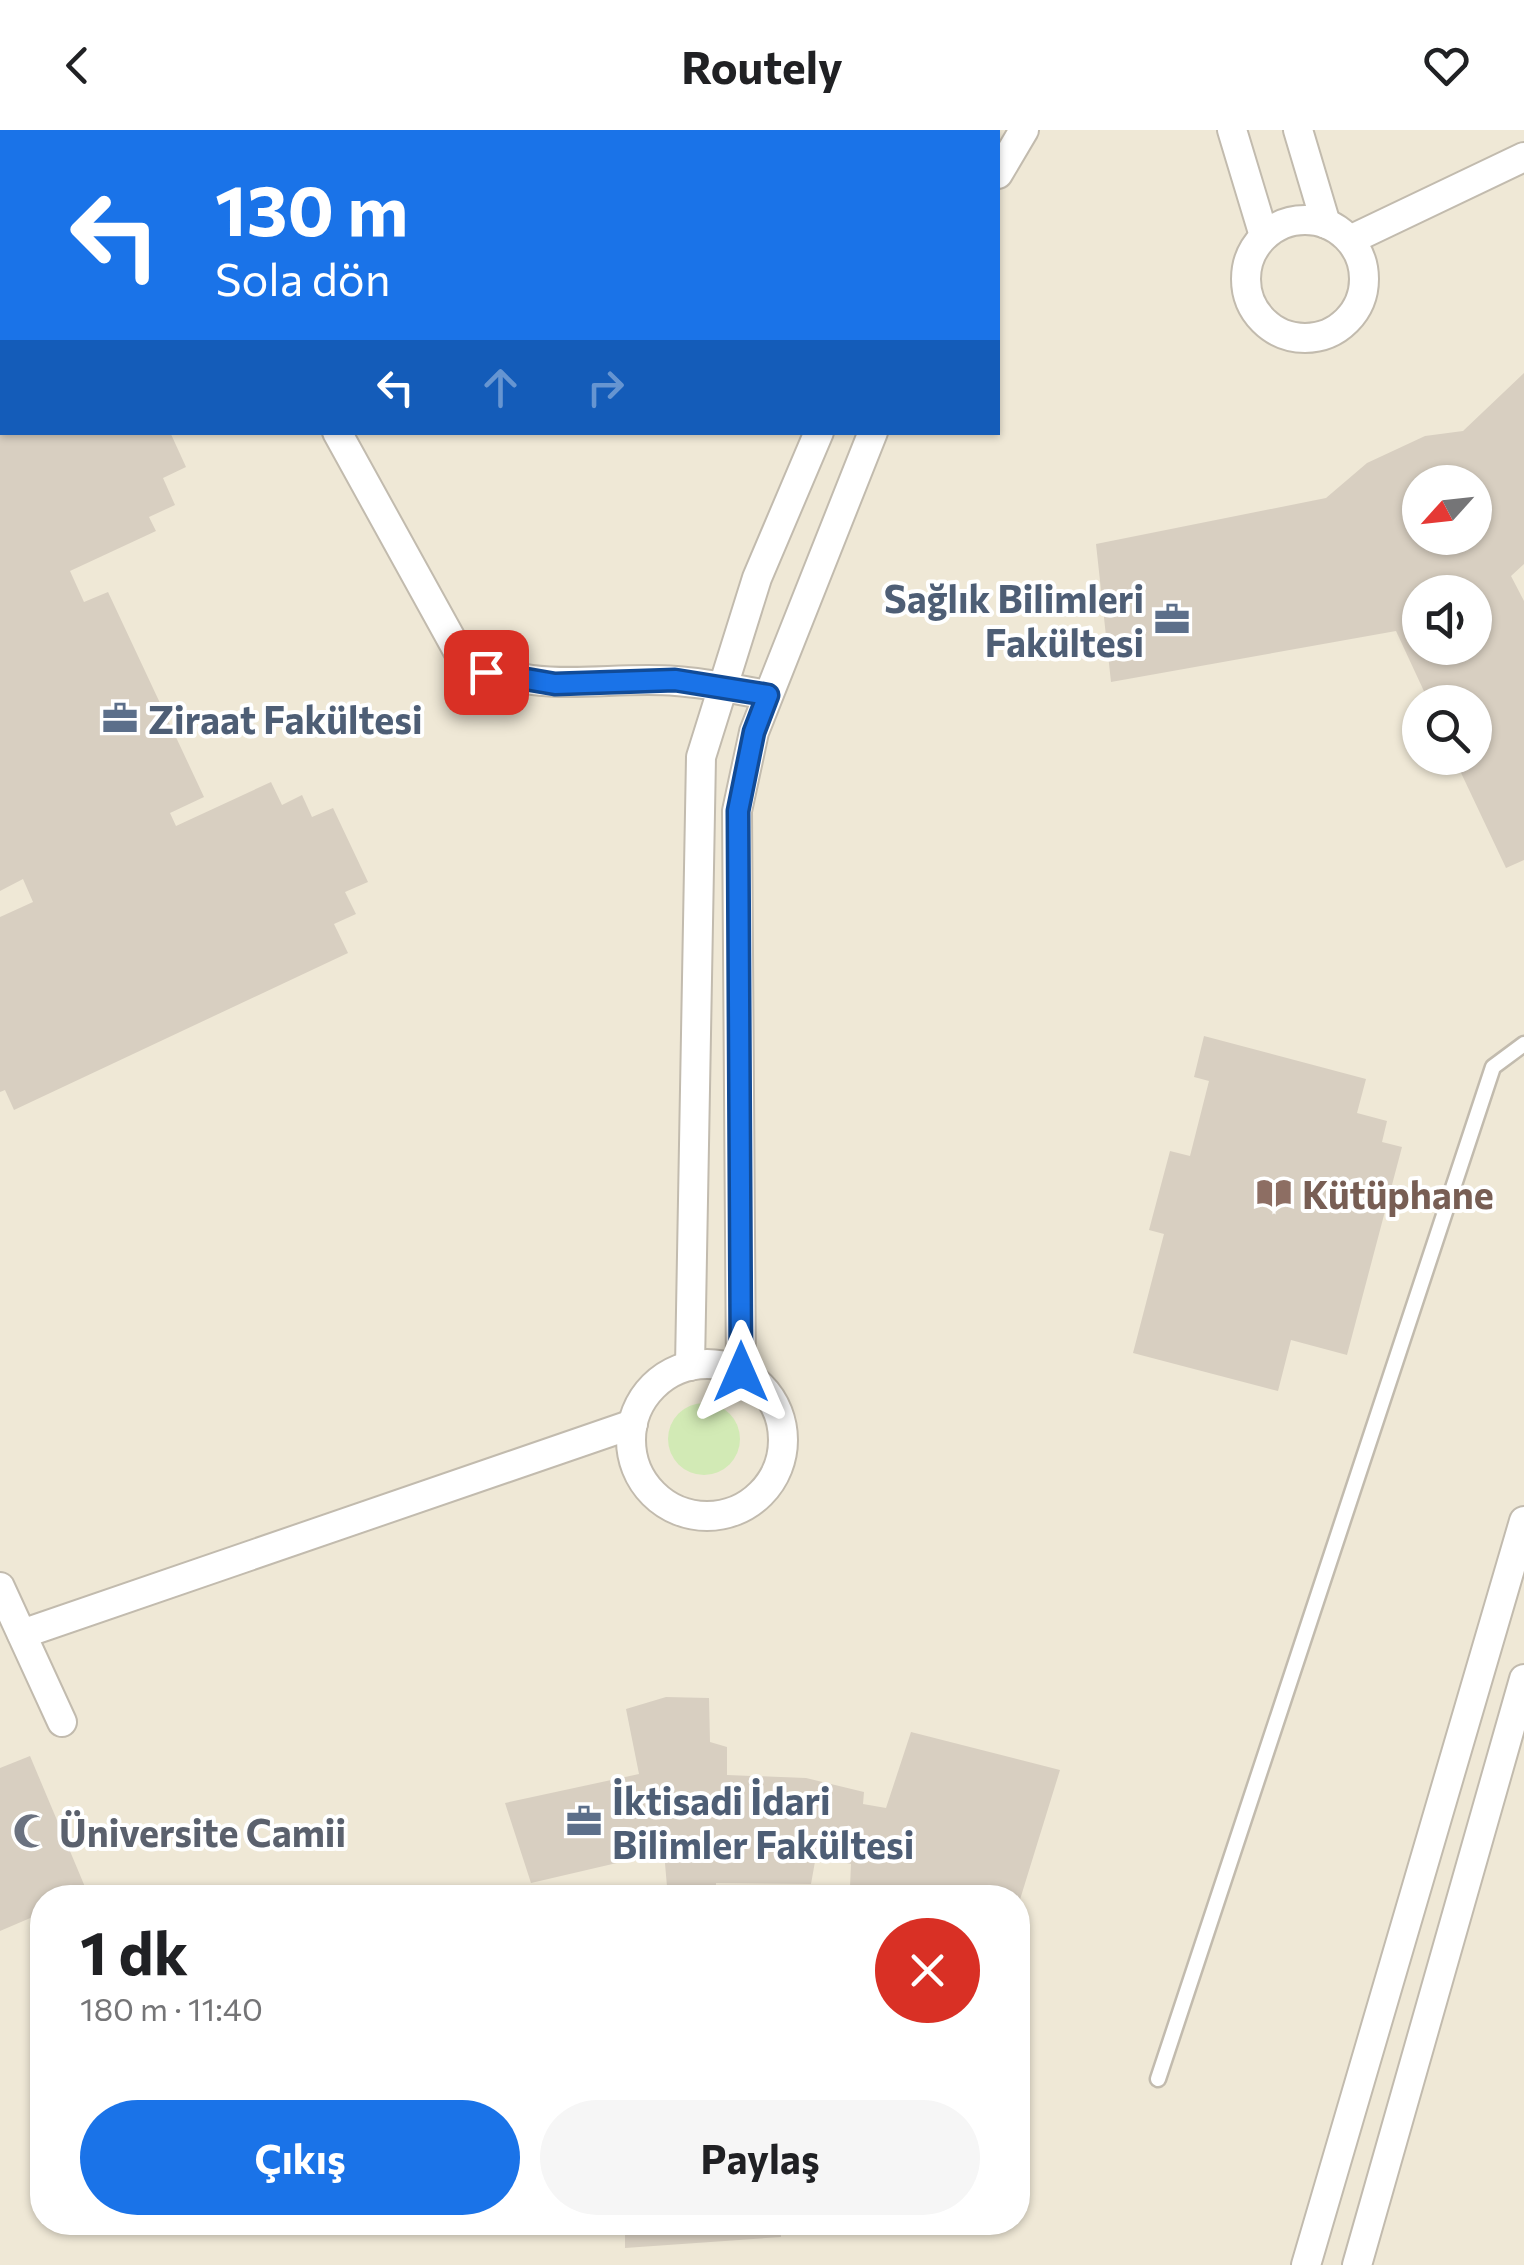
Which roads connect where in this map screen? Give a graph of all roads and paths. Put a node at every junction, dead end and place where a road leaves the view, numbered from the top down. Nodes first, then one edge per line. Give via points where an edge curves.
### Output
1 (1024, 130) edge
2 (1232, 130) edge
3 (1298, 130) edge
4 (1524, 157) edge
5 (1000, 171) edge
6 (1326, 224) junction
7 (1264, 236) junction
8 (1350, 240) junction
9 (339, 435) edge
10 (818, 435) edge
11 (872, 435) edge
12 (722, 688) junction
13 (768, 695) junction
14 (1524, 1044) edge
15 (690, 1366) junction
16 (741, 1372) junction
17 (632, 1424) junction
18 (1524, 1521) edge
19 (0, 1587) edge
20 (22, 1634) junction
21 (1524, 1679) edge
22 (62, 1722) dead end
23 (1158, 2079) dead end
24 (1306, 2265) edge
25 (1357, 2265) edge

1 - 5 street
2 - 7 street
3 - 6 street
4 - 8 street
6 - 7 street via 1293,220
6 - 8 street
7 - 8 street via 1246,270 1246,290 1266,324 1302,338 1322,336 1354,314 1364,276
9 - 12 street via 459,652 486,672 555,684 675,680
10 - 12 street via 756,578
11 - 13 street
12 - 13 street
12 - 15 street via 701,757
13 - 16 street via 738,811
14 - 23 lane via 1493,1067
15 - 16 street
15 - 17 street via 653,1387
16 - 17 street via 774,1406 782,1453 760,1496 740,1509 705,1516 670,1508 638,1472
17 - 20 street
18 - 24 street
19 - 20 street
20 - 22 street
21 - 25 street

